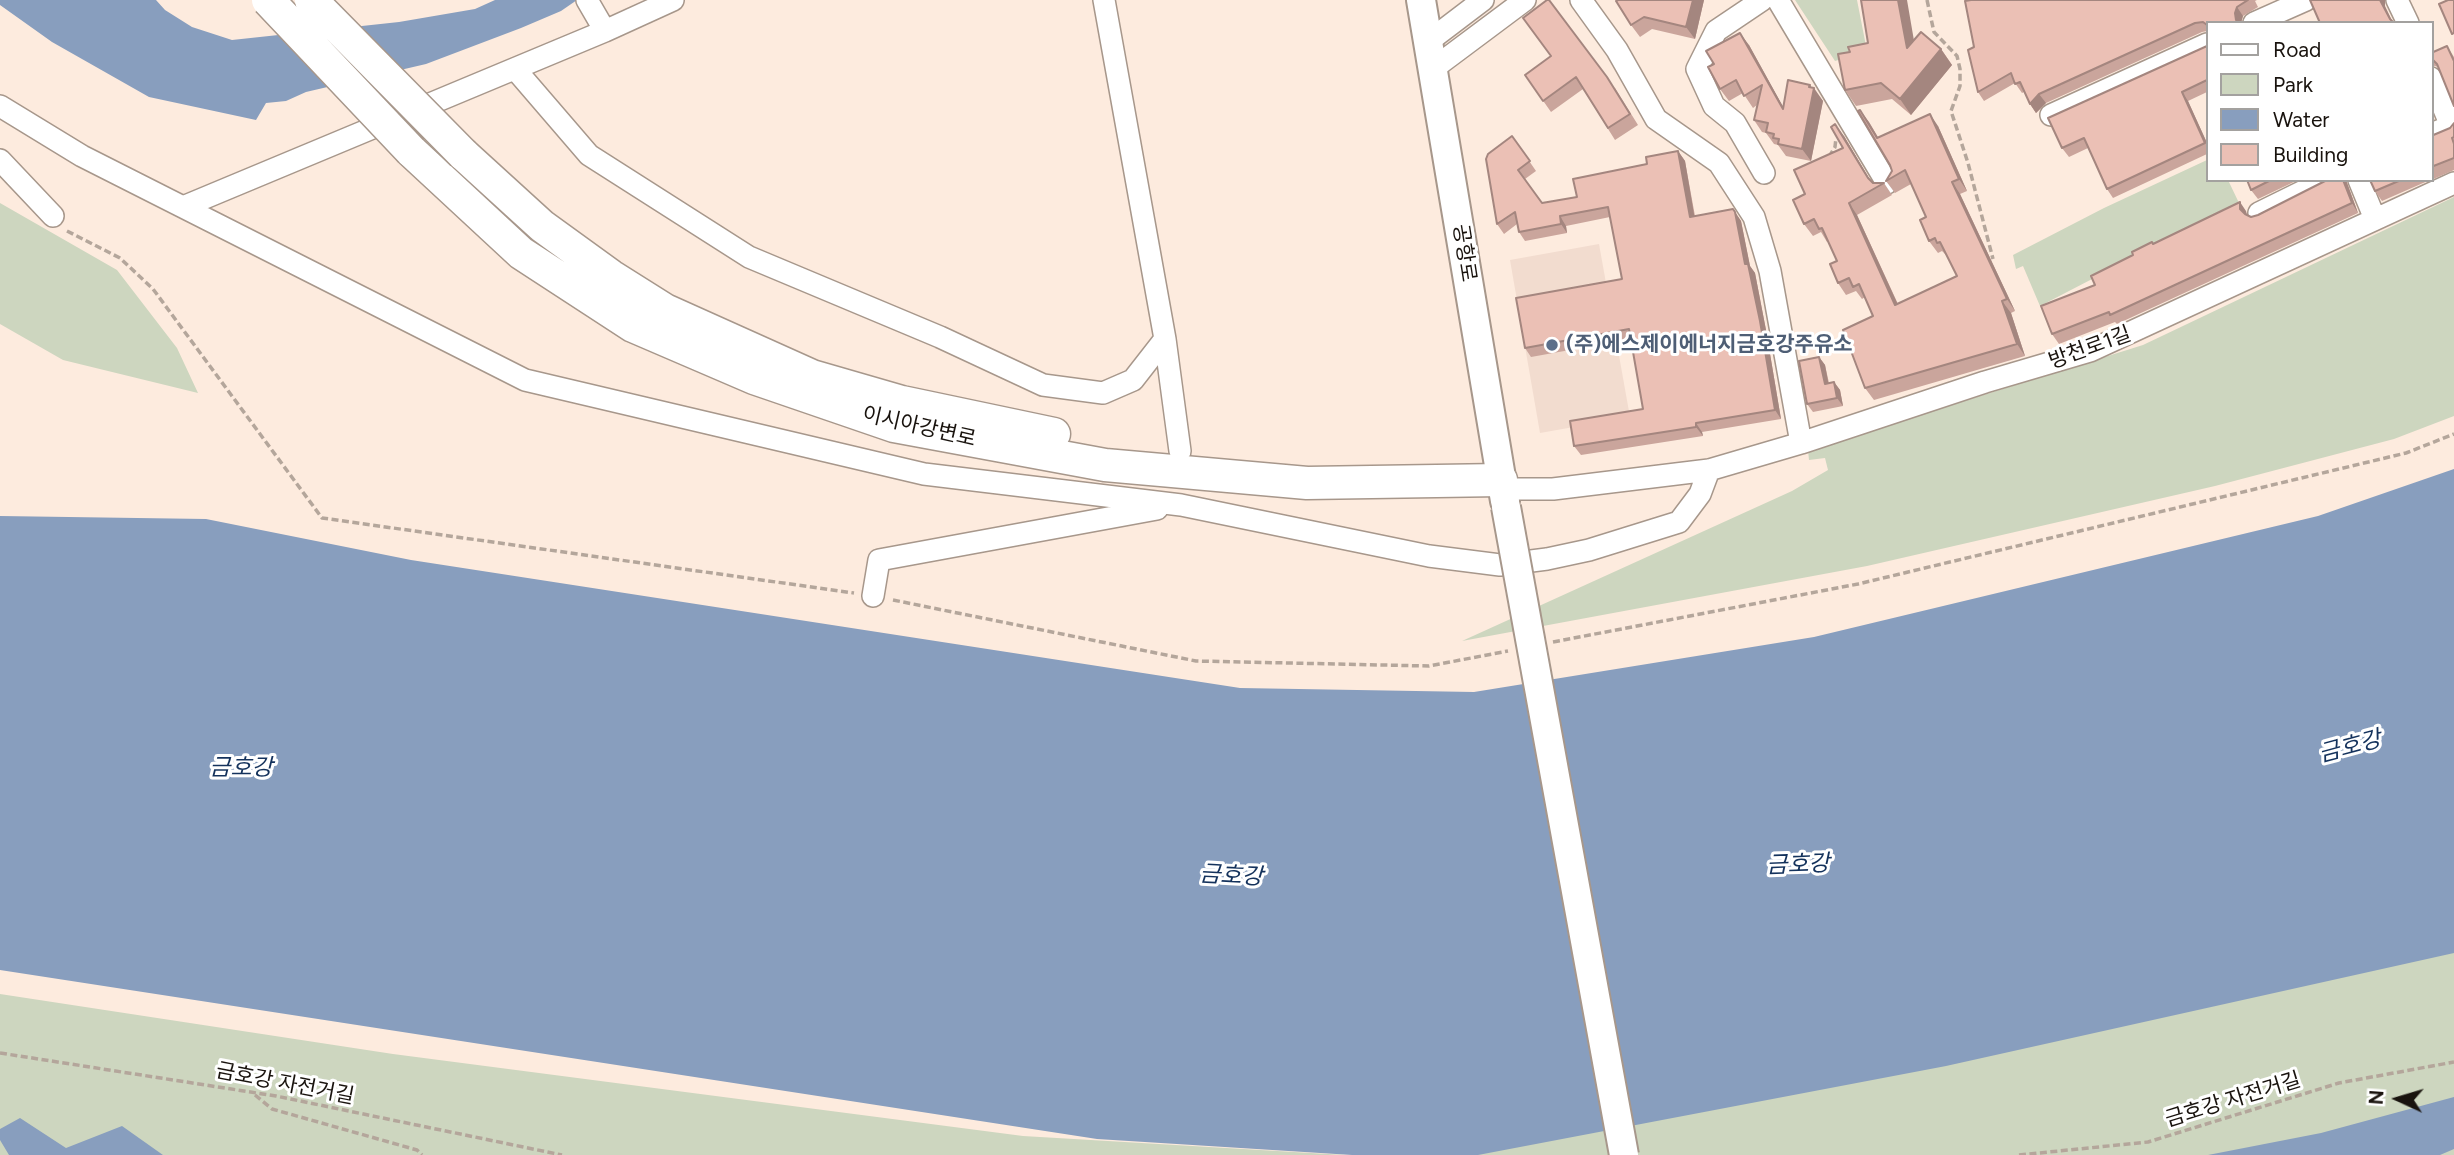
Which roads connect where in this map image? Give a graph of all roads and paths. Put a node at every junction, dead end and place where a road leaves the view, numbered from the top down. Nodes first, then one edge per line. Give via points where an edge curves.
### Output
1 (268, 0) edge
2 (311, 0) edge
3 (587, 0) edge
4 (673, 0) edge
5 (1104, 0) edge
6 (1421, 0) edge
7 (1483, 0) edge
8 (1525, 0) edge
9 (1581, 0) edge
10 (1762, 0) edge
11 (1778, 0) edge
12 (1927, 0) edge
13 (2397, 0) edge
14 (2292, 8) edge
15 (2259, 21) edge
16 (2407, 21) edge
17 (605, 31) junction
18 (2206, 44) edge
19 (1432, 54) junction
20 (514, 69) junction
21 (2433, 83) edge
22 (1841, 105) junction
23 (0, 106) edge
24 (2051, 115) edge
25 (2433, 133) edge
26 (0, 160) edge
27 (1826, 161) edge
28 (1764, 173) dead end
29 (2322, 182) edge
30 (2360, 182) edge
31 (1887, 183) edge
32 (2454, 183) edge
33 (183, 207) junction
34 (2259, 213) edge
35 (53, 216) joint
36 (2375, 219) junction
37 (1993, 259) dead end
38 (1165, 339) junction
39 (2454, 434) edge
40 (1801, 443) junction
41 (1180, 451) junction
42 (1709, 470) junction
43 (1502, 484) junction
44 (1181, 505) junction
45 (873, 596) junction
46 (1550, 643) dead end
47 (1510, 651) dead end
48 (0, 1053) edge
49 (2454, 1062) edge
50 (253, 1093) junction
51 (422, 1155) edge
52 (562, 1155) edge
53 (1624, 1155) edge
54 (2019, 1155) edge

1 - 43 highway, 이시아강변로, bridge via 411,151 521,253 634,326 754,378 894,426 1105,465 1307,483
2 - 41 highway, 이시아강변로, bridge via 463,154 542,226 665,310 813,376 902,402 1109,445
3 - 17 street
4 - 17 street
5 - 38 street
6 - 19 main road, 공항로
7 - 19 street
8 - 19 street
9 - 40 street via 1617,50 1656,119 1719,163 1755,217 1770,271
10 - 28 street via 1716,30 1697,69 1714,106 1735,123
11 - 22 street
12 - 37 path via 1934,32 1956,55 1961,69 1951,111
13 - 16 street
14 - 15 street
17 - 20 street
18 - 24 street
19 - 43 main road, 공항로
20 - 33 street
20 - 38 street via 589,155 748,257 1043,385 1103,393 1133,380
21 - 25 street via 2451,126
22 - 27 path via 1835,147
22 - 31 street
23 - 33 street via 82,156
26 - 35 street
29 - 34 street
30 - 36 street
32 - 36 street, 방천로1길
33 - 44 street via 525,380 924,474
35 - 45 path via 69,233 120,258 153,289 322,518
36 - 40 street, 방천로1길 via 2090,351
38 - 41 street
39 - 46 path via 2406,453 1858,584
40 - 42 street, 방천로1길
41 - 43 highway, 이시아강변로 via 1354,464
42 - 43 street, 방천로1길 via 1553,489
42 - 44 street via 1700,494 1678,522 1589,550 1500,565 1429,556
43 - 53 main road, 공항로, bridge
44 - 45 street via 879,559
45 - 47 path via 1196,661 1429,666
48 - 50 path, 금호강 자전거길
49 - 54 path, 금호강 자전거길 via 2339,1083 2148,1142
50 - 51 path via 272,1109
50 - 52 path, 금호강 자전거길

